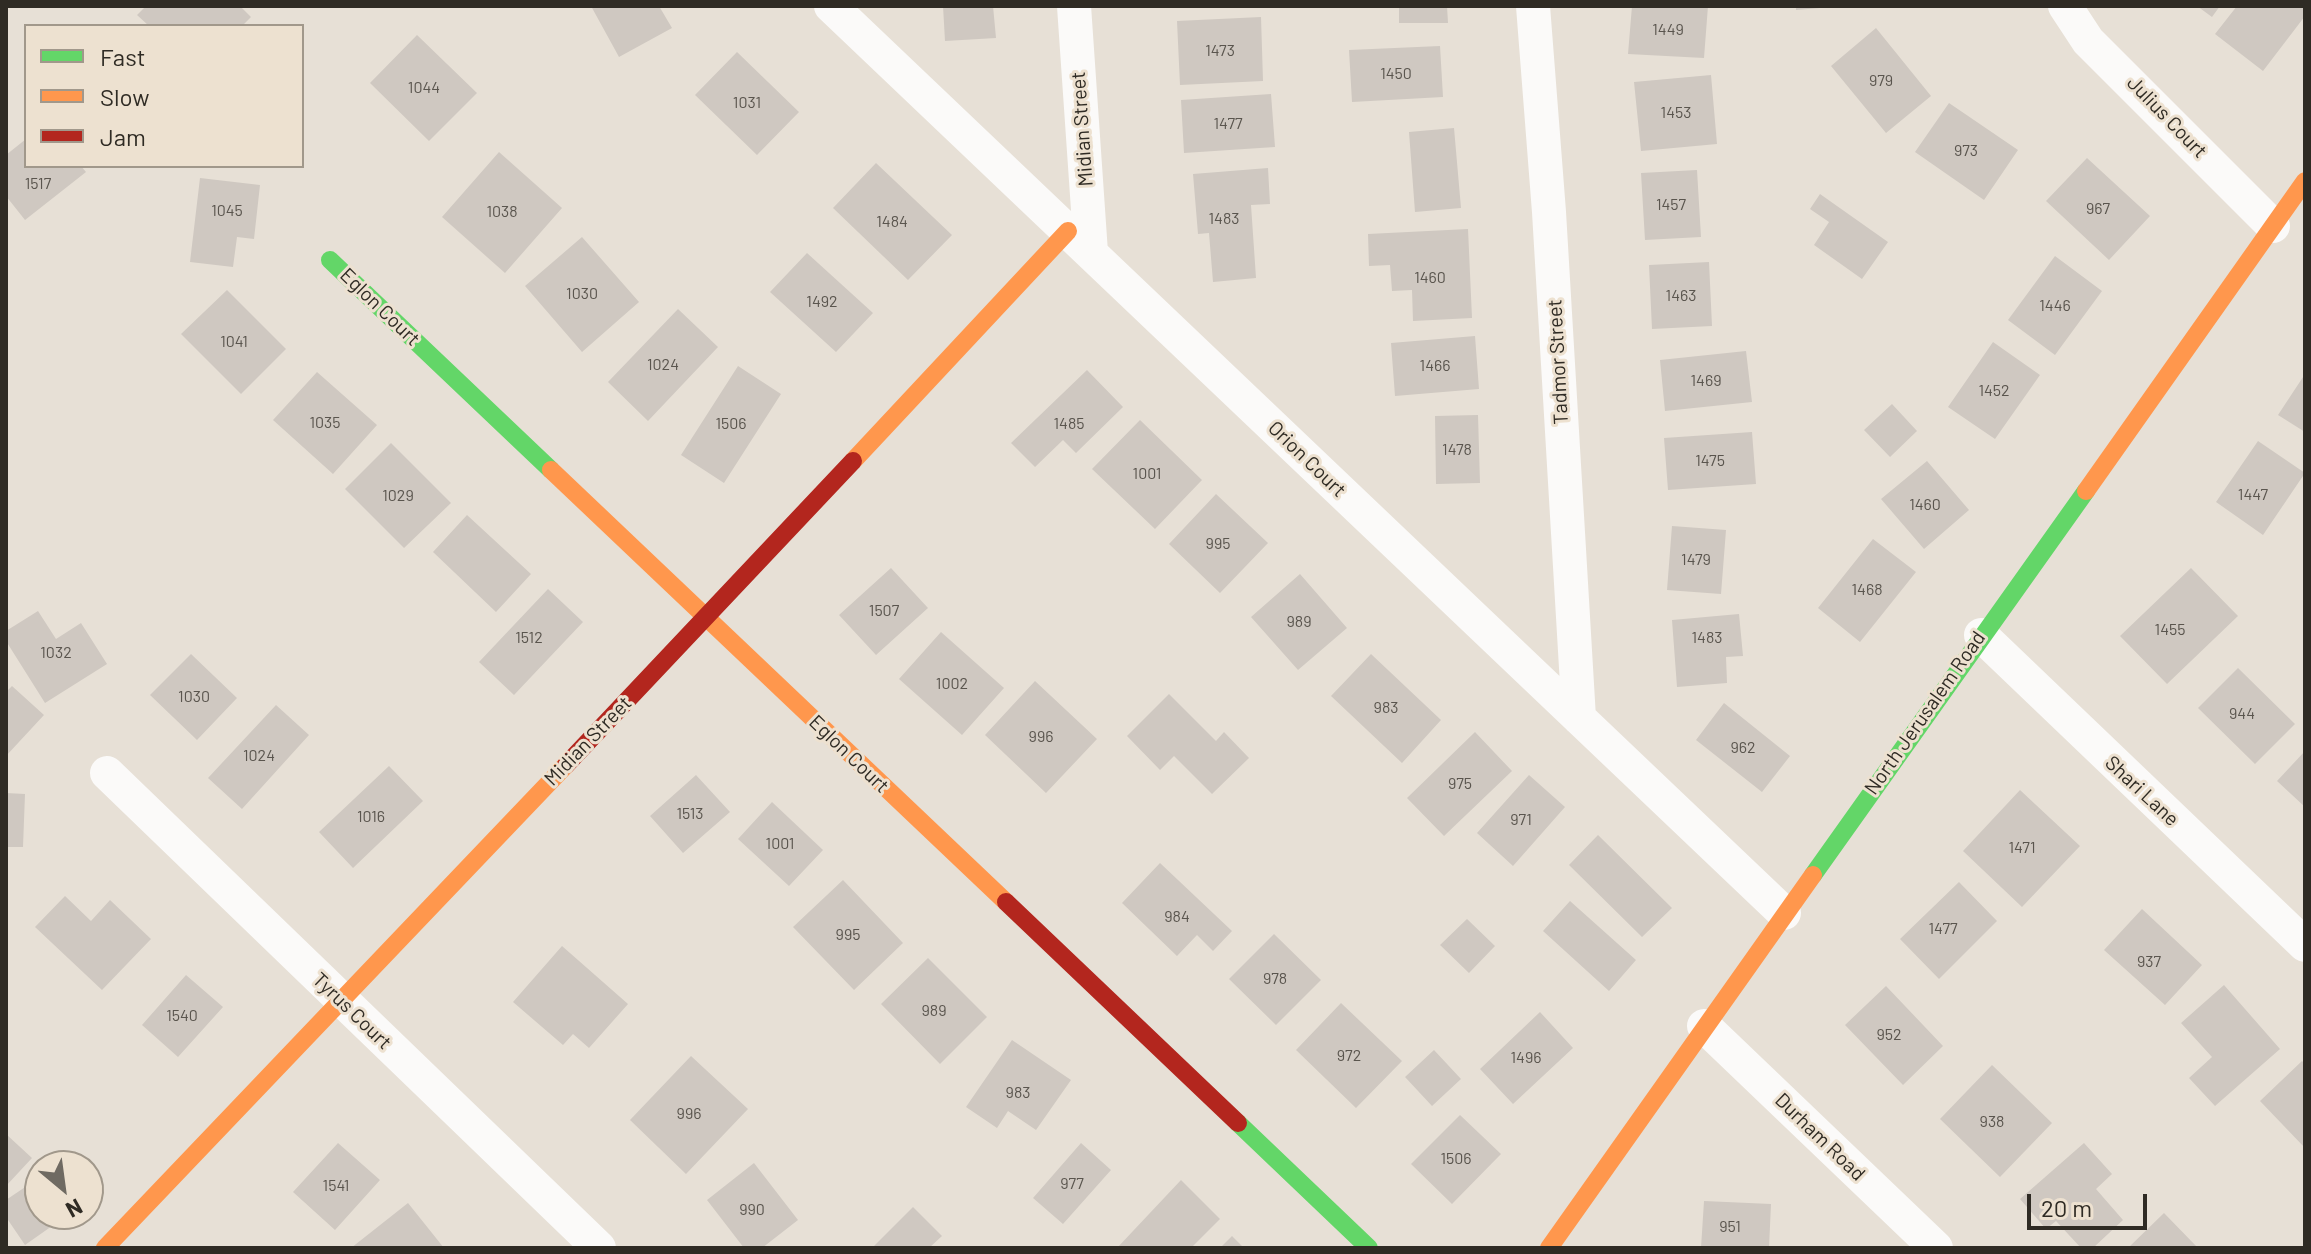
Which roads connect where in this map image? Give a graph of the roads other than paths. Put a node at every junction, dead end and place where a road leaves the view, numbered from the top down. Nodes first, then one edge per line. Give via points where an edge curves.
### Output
1 (831, 6) edge
2 (1074, 6) edge
3 (1533, 6) edge
4 (2065, 6) edge
5 (2305, 181) edge
6 (2273, 226) junction
7 (1079, 242) junction
8 (330, 260) dead end
9 (706, 618) junction
10 (1981, 635) junction
11 (1579, 718) junction
12 (107, 773) dead end
13 (1784, 913) junction
14 (2305, 945) edge
15 (341, 1000) junction
16 (1704, 1026) junction
17 (105, 1248) edge
18 (599, 1248) edge
19 (1369, 1248) edge
20 (1549, 1248) edge
21 (1936, 1248) edge

1 - 7 street, Orion Court
2 - 7 street, Midian Street
3 - 11 street, Tadmor Street
4 - 6 street, Julius Court via 2088,41
5 - 6 street, North Jerusalem Road
6 - 10 street, North Jerusalem Road
7 - 9 street, Midian Street
7 - 11 street, Orion Court
8 - 9 street, Eglon Court
9 - 15 street, Midian Street
9 - 19 street, Eglon Court
10 - 13 street, North Jerusalem Road
10 - 14 street, Shari Lane
11 - 13 street, Orion Court
12 - 15 street, Tyrus Court
13 - 16 street, North Jerusalem Road
15 - 17 street, Midian Street
15 - 18 street, Tyrus Court
16 - 20 street, North Jerusalem Road
16 - 21 street, Durham Road

